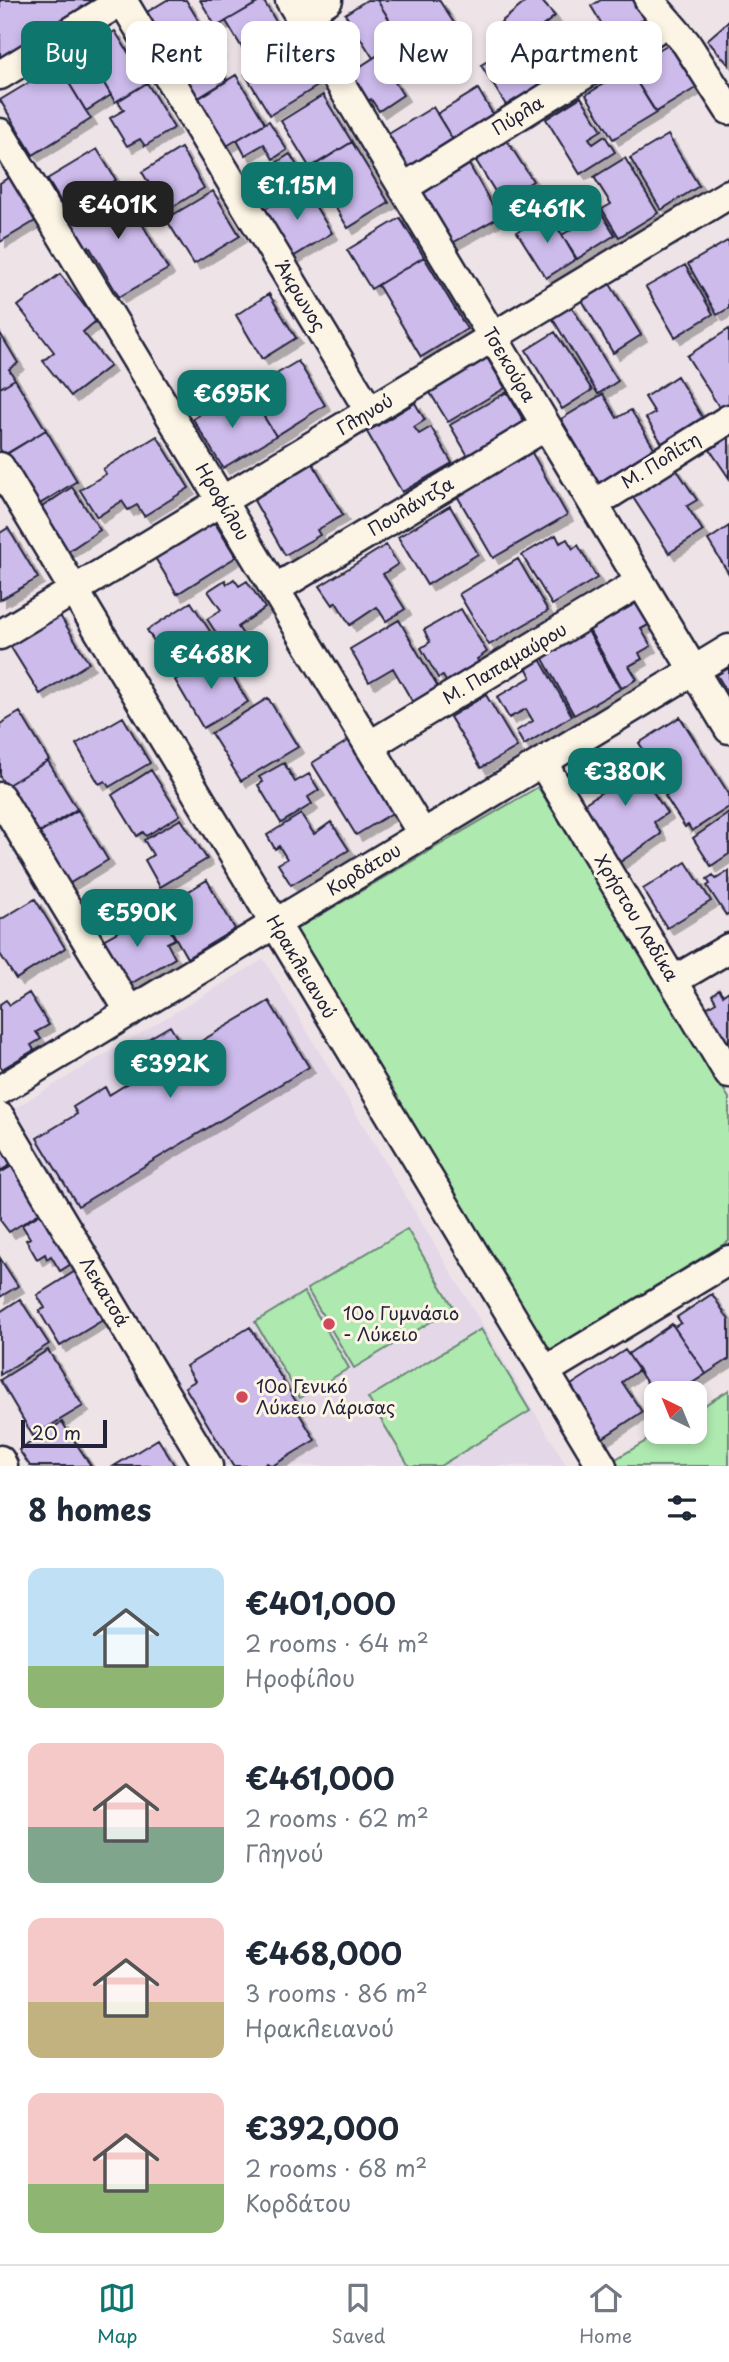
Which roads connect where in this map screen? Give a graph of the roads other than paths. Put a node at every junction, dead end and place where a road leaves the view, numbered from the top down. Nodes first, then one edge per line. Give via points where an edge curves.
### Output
1 (123, 0) edge
2 (328, 0) edge
3 (649, 0) edge
4 (295, 8) edge
5 (668, 22) junction
6 (0, 75) edge
7 (729, 110) edge
8 (0, 133) edge
9 (403, 188) junction
10 (729, 194) edge
11 (493, 337) junction
12 (370, 412) junction
13 (729, 419) edge
14 (546, 426) junction
15 (0, 467) edge
16 (222, 501) junction
17 (594, 504) junction
18 (640, 582) junction
19 (275, 589) junction
20 (74, 590) junction
21 (0, 635) edge
22 (729, 649) edge
23 (694, 671) junction
24 (729, 729) edge
25 (369, 746) junction
26 (542, 762) junction
27 (0, 797) edge
28 (423, 835) junction
29 (275, 924) junction
30 (729, 948) edge
31 (674, 981) junction
32 (130, 1012) junction
33 (729, 1074) edge
34 (0, 1090) edge
35 (0, 1117) edge
36 (729, 1259) edge
37 (545, 1371) junction
38 (0, 1460) edge
39 (4, 1466) edge
40 (208, 1466) edge
41 (602, 1466) edge

1 - 6 street
1 - 12 street, Άκρωνος
2 - 4 street
3 - 5 street
4 - 9 street, Τσεκούρα
5 - 7 street
5 - 9 street, Πύρλα
8 - 16 street, Ηροφίλου
9 - 11 street, Τσεκούρα
10 - 11 street, Γληνού
11 - 12 street, Γληνού
11 - 14 street, Τσεκούρα
12 - 16 street, Γληνού
13 - 17 street, Μ. Πολίτη
14 - 17 street, Τσεκούρα
14 - 19 street, Πουλάντζα
15 - 20 street, Ηρακλειανού
16 - 19 street, Ηροφίλου
16 - 20 street, Γληνού
17 - 18 street, Τσεκούρα
18 - 23 street, Τσεκούρα
18 - 25 street, Μ. Παπαμαύρου
19 - 25 street, Ηροφίλου
20 - 21 street, Γληνού
20 - 29 street, Ηρακλειανού
22 - 23 street, Κορδάτου
23 - 24 street, Τσεκούρα
23 - 26 street, Κορδάτου
25 - 28 street, Ηροφίλου
26 - 28 street, Κορδάτου
26 - 31 street, Χρήστου Λαδίκα
27 - 32 street
28 - 29 street, Κορδάτου
29 - 32 street, Κορδάτου
29 - 37 street, Ηρακλειανού
30 - 31 street
31 - 33 street, Χρήστου Λαδίκα
32 - 34 street, Κορδάτου
35 - 40 street, Λεκατσά
36 - 37 street
37 - 41 street, Ηρακλειανού
38 - 39 street

